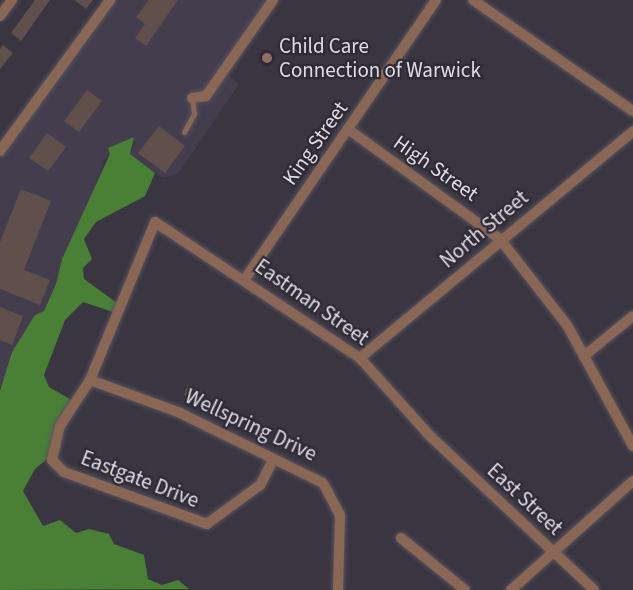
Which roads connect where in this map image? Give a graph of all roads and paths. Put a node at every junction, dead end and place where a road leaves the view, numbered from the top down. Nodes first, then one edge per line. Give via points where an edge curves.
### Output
1 (12, 0) edge
2 (110, 0) edge
3 (273, 0) edge
4 (436, 0) edge
5 (473, 0) edge
6 (0, 16) edge
7 (192, 98) joint
8 (633, 111) edge
9 (348, 129) junction
10 (633, 131) edge
11 (184, 132) dead end
12 (0, 151) edge
13 (155, 222) joint
14 (500, 239) junction
15 (245, 279) junction
16 (633, 316) edge
17 (584, 356) junction
18 (360, 358) junction
19 (90, 380) junction
20 (429, 435) joint
21 (633, 446) edge
22 (273, 460) junction
23 (633, 481) edge
24 (402, 538) dead end
25 (552, 551) junction
26 (338, 590) edge
27 (465, 590) edge
28 (511, 590) edge
29 (594, 590) edge

1 - 6 street
2 - 12 street
3 - 7 street via 206,96
4 - 9 street, King Street
5 - 8 street
7 - 11 lane via 194,114
9 - 14 street, High Street
9 - 15 street, King Street
10 - 14 street, North Street
13 - 15 street, Eastman Street
13 - 19 street, Eastgate Drive
14 - 17 street, High Street via 567,325
14 - 18 street, North Street
15 - 18 street, Eastman Street
16 - 17 street
17 - 21 street, High Street
18 - 20 street, Eastman Street
19 - 22 street, Wellspring Drive via 178,412
19 - 22 street, Eastgate Drive via 60,426 52,451 52,460 64,472 207,524 260,485
20 - 25 street, East Street
22 - 26 street, Wellspring Drive via 314,476 336,500
23 - 25 street
24 - 27 street
25 - 28 street
25 - 29 street, East Street

